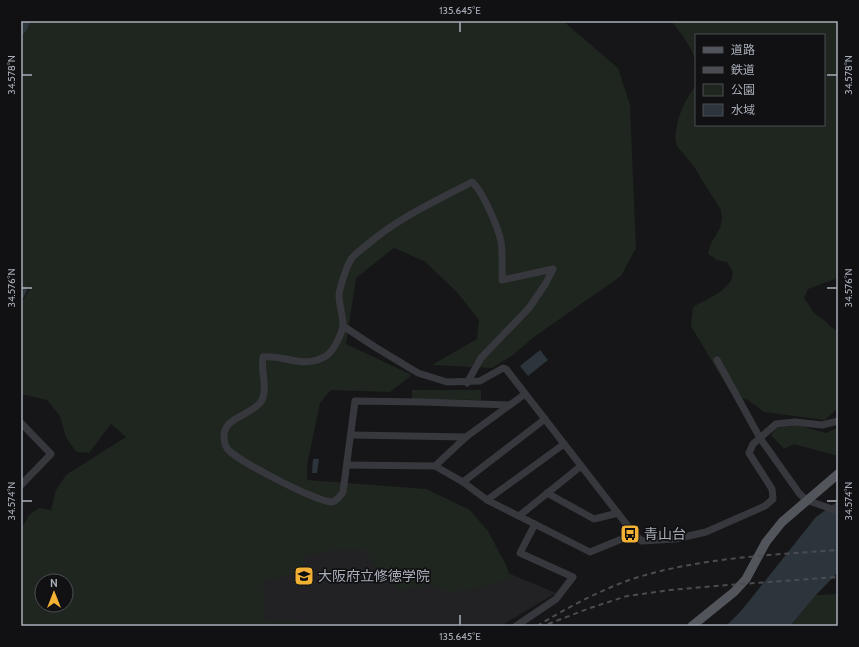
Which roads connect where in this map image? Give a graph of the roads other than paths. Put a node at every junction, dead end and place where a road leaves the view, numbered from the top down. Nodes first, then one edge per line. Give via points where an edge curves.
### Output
1 (343, 326) junction
2 (717, 360) dead end
3 (467, 382) junction
4 (525, 394) junction
5 (509, 405) junction
6 (545, 419) junction
7 (838, 421) edge
8 (21, 423) edge
9 (351, 435) junction
10 (466, 437) junction
11 (760, 438) junction
12 (564, 444) junction
13 (347, 465) junction
14 (434, 466) junction
15 (581, 466) junction
16 (838, 474) edge
17 (22, 482) edge
18 (463, 482) junction
19 (547, 493) junction
20 (487, 500) junction
21 (806, 500) junction
22 (838, 511) edge
23 (618, 513) junction
24 (519, 516) junction
25 (535, 524) junction
26 (634, 534) junction
27 (516, 626) edge
28 (692, 626) edge

1 - 3 street via 418,373 447,382
1 - 3 street via 339,293 352,258 384,230 472,182 488,208 501,242 502,280 553,269 529,308 481,358
1 - 13 street via 334,348 314,361 263,357 262,399 248,412 231,421 225,427 224,436 227,448 233,454 268,475 321,500 332,502 338,499 343,492
2 - 11 street
3 - 4 street via 480,381 502,368 506,369
4 - 5 street
4 - 6 street
5 - 9 street via 355,402
5 - 10 street
6 - 12 street
6 - 18 street
7 - 11 street via 822,425 795,422 776,424
8 - 17 street via 51,454
9 - 10 street
9 - 13 street
10 - 14 street
11 - 21 street
11 - 26 street via 753,444 749,453 772,489 773,499 766,506 706,532 675,539 642,541
12 - 15 street
12 - 20 street
13 - 14 street
14 - 18 street
15 - 19 street
15 - 23 street
16 - 21 main road
18 - 20 street
19 - 23 street via 594,519
19 - 24 street
20 - 24 street
21 - 22 street
21 - 28 main road via 782,522 766,542 746,579
23 - 26 street
24 - 25 street
25 - 26 street via 590,552
25 - 27 street via 520,553 573,577 556,599

